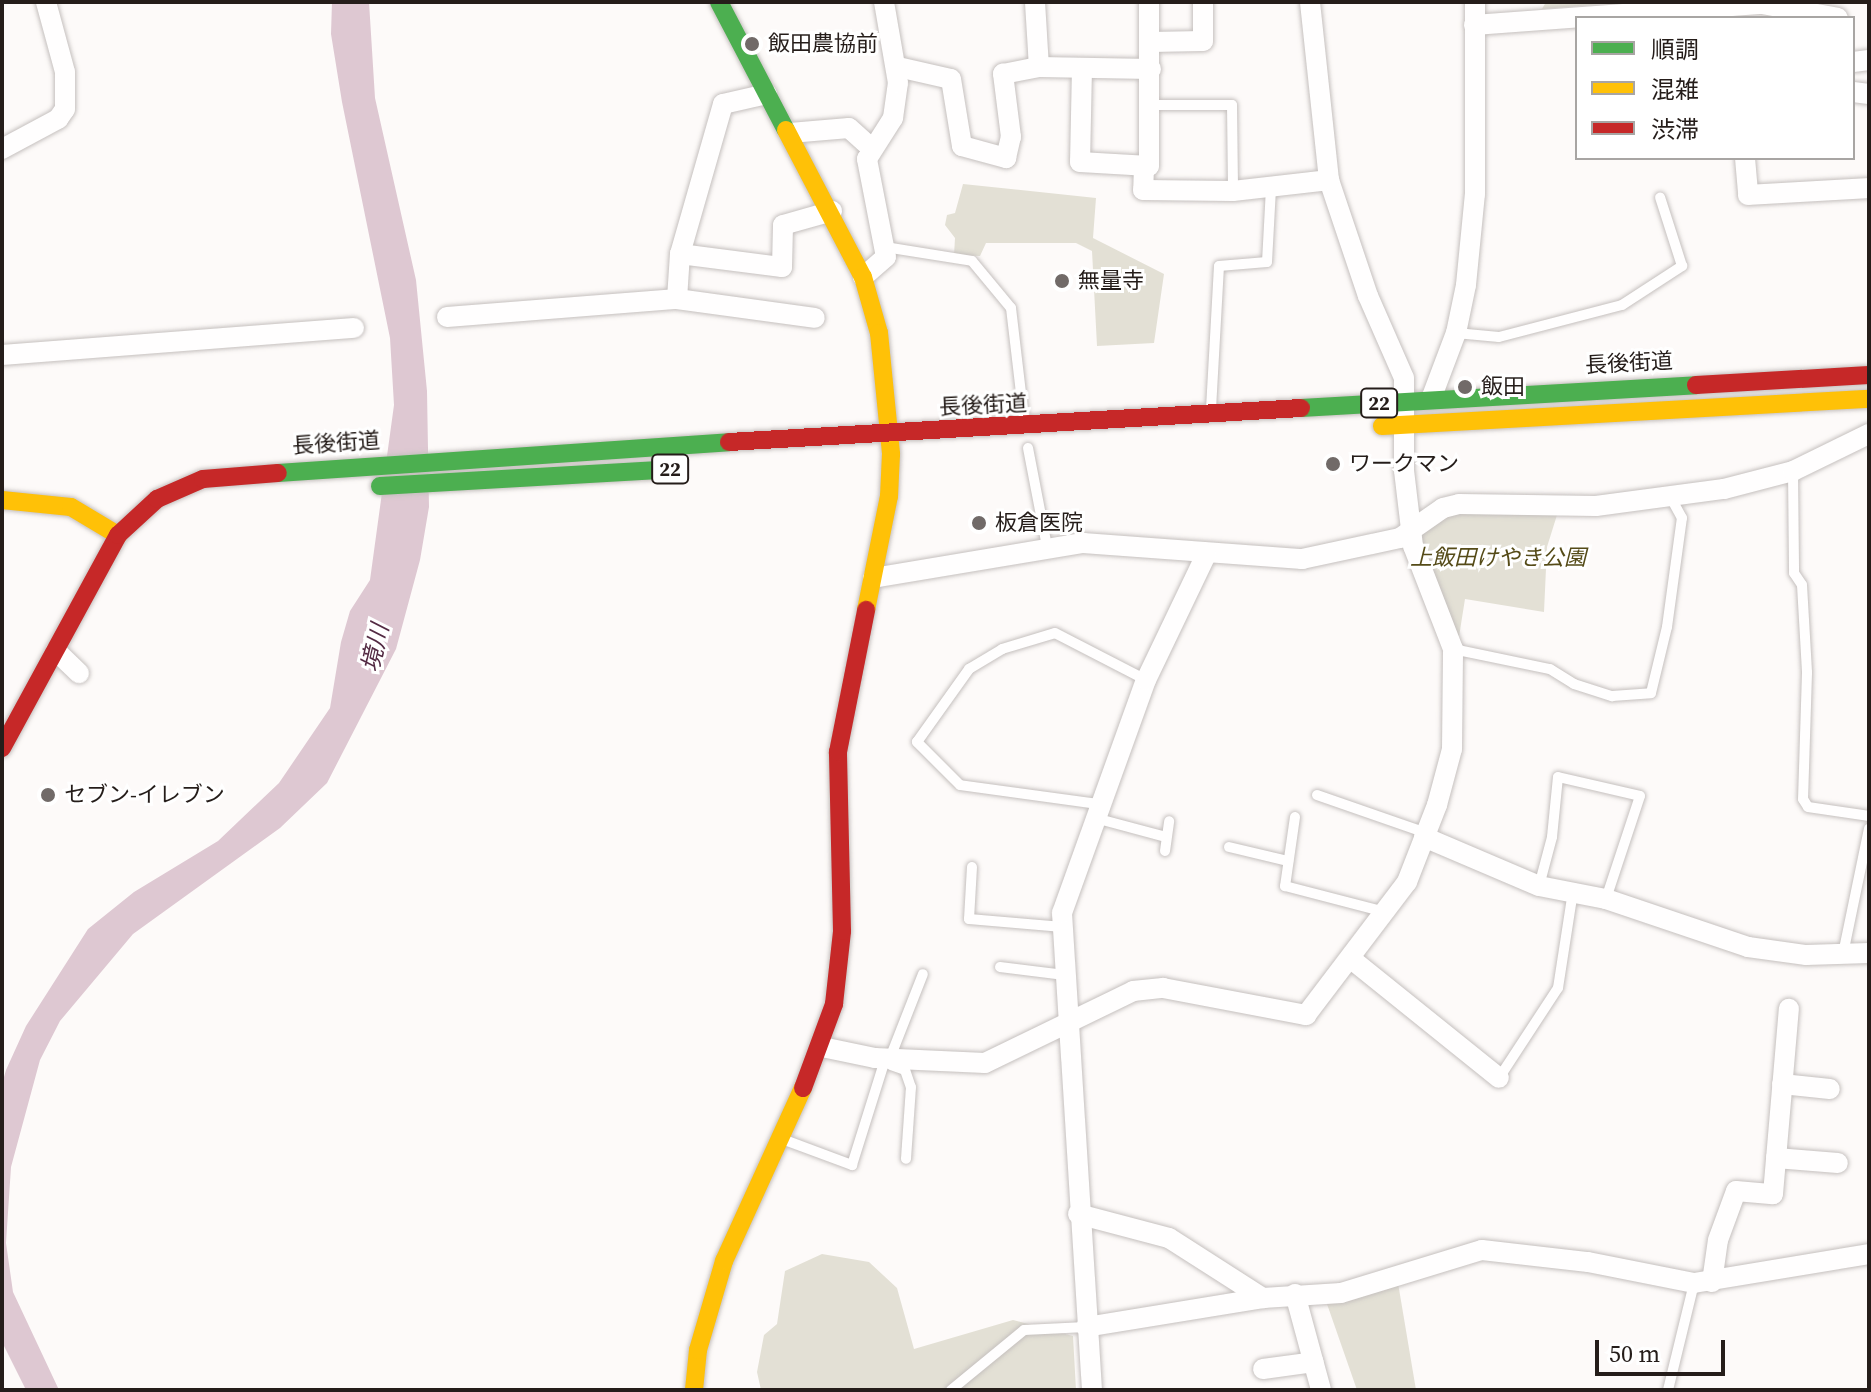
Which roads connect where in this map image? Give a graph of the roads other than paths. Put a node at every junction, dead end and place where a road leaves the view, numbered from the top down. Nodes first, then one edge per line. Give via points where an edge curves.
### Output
1 (46, 2) edge
2 (719, 2) edge
3 (884, 2) edge
4 (1035, 2) edge
5 (1149, 2) edge
6 (1203, 2) edge
7 (1310, 2) edge
8 (1475, 2) edge
9 (1685, 5) edge
10 (1829, 11) edge
11 (1474, 25) junction
12 (1151, 42) junction
13 (898, 67) junction
14 (1039, 67) junction
15 (1082, 68) junction
16 (1151, 69) junction
17 (767, 94) junction
18 (1153, 105) junction
19 (790, 133) junction
20 (2, 149) edge
21 (872, 149) junction
22 (1745, 160) edge
23 (1144, 167) junction
24 (1329, 180) junction
25 (1271, 187) junction
26 (1869, 188) edge
27 (1233, 191) junction
28 (1660, 197) dead end
29 (832, 211) junction
30 (885, 247) junction
31 (680, 254) junction
32 (863, 277) junction
33 (677, 299) junction
34 (447, 317) dead end
35 (815, 318) dead end
36 (354, 328) dead end
37 (1456, 333) junction
38 (2, 355) edge
39 (1869, 375) edge
40 (1431, 399) junction
41 (1869, 399) edge
42 (1406, 401) junction
43 (1210, 415) junction
44 (1405, 425) junction
45 (1025, 426) junction
46 (1358, 428) dead end
47 (888, 434) junction
48 (1869, 434) edge
49 (1028, 448) dead end
50 (917, 453) dead end
51 (883, 455) junction
52 (670, 469) dead end
53 (1793, 471) junction
54 (2, 500) edge
55 (1672, 500) junction
56 (1411, 530) junction
57 (118, 535) junction
58 (1047, 547) junction
59 (1206, 555) junction
60 (873, 578) junction
61 (1453, 649) junction
62 (56, 651) junction
63 (79, 673) dead end
64 (1146, 680) junction
65 (2, 748) edge
66 (1317, 795) dead end
67 (1096, 811) junction
68 (1869, 816) edge
69 (1295, 817) dead end
70 (1169, 821) dead end
71 (1869, 829) edge
72 (1425, 835) junction
73 (1166, 837) junction
74 (1229, 847) dead end
75 (1165, 851) dead end
76 (1288, 861) junction
77 (972, 867) dead end
78 (1539, 886) junction
79 (1573, 890) junction
80 (1606, 899) junction
81 (1385, 912) junction
82 (1063, 927) junction
83 (1869, 953) edge
84 (1843, 954) junction
85 (1350, 958) junction
86 (1000, 967) dead end
87 (923, 974) dead end
88 (1065, 975) junction
89 (1789, 1009) dead end
90 (1068, 1021) junction
91 (822, 1047) junction
92 (883, 1060) junction
93 (1499, 1078) joint
94 (1782, 1084) junction
95 (1830, 1089) dead end
96 (780, 1138) junction
97 (1776, 1158) junction
98 (906, 1159) dead end
99 (1838, 1163) dead end
100 (1078, 1214) junction
101 (1869, 1254) edge
102 (1703, 1282) junction
103 (1295, 1294) junction
104 (1263, 1298) junction
105 (1086, 1327) junction
106 (1314, 1362) junction
107 (1263, 1369) dead end
108 (694, 1390) edge
109 (951, 1390) edge
110 (1092, 1390) edge
111 (1321, 1390) edge
112 (1668, 1390) edge

1 - 20 street via 65,72 65,109 58,119
2 - 17 main road
3 - 13 street
4 - 14 street
5 - 12 street
6 - 12 street via 1203,41
7 - 24 street
8 - 11 street
9 - 10 street via 1762,4
9 - 11 street
11 - 37 street via 1475,194
12 - 16 street
13 - 14 street via 951,79 962,146 1006,158 1011,137 1003,74
13 - 21 street via 893,118
14 - 15 street
15 - 16 street
15 - 23 street via 1080,162
16 - 18 street
17 - 19 main road
17 - 31 street via 723,104
18 - 23 street via 1149,166
18 - 27 lane via 1232,105
19 - 21 street via 849,128
19 - 29 main road
21 - 30 street via 867,159
22 - 26 street via 1748,195
23 - 27 street via 1143,190
24 - 25 street
24 - 42 street via 1368,296 1404,378
25 - 27 street
25 - 43 lane via 1267,262 1219,266
28 - 37 lane via 1682,266 1622,305 1499,337
29 - 31 street via 783,225 782,267
29 - 32 main road
30 - 32 street via 881,266
30 - 45 lane via 972,261 1011,308
31 - 33 street
32 - 47 main road via 879,333
33 - 34 street
33 - 35 street
36 - 38 street
37 - 40 street
39 - 40 main road, 長後街道 / 22
40 - 42 main road, 長後街道 / 22
41 - 44 main road, 22
42 - 43 main road, 長後街道 / 22
42 - 44 street
43 - 45 main road, 長後街道 / 22
44 - 46 main road, 22
44 - 56 street
45 - 47 main road, 長後街道 / 22
47 - 51 main road
47 - 57 main road, 長後街道 / 22 via 445,459 203,479 157,499
48 - 53 street
49 - 58 lane
50 - 51 main road
51 - 60 main road via 889,496
52 - 57 main road, 長後街道 / 22 via 215,491 164,508
53 - 55 street
53 - 68 lane via 1794,573 1802,585 1807,673 1803,799 1808,807
54 - 57 main road via 71,507
55 - 56 street via 1596,506 1467,503 1443,508
55 - 61 lane via 1682,518 1667,627 1651,693 1612,696 1574,684 1550,669
56 - 59 street via 1400,538 1302,559
56 - 61 street via 1426,591
57 - 62 main road, 22
58 - 59 street via 1149,546
58 - 60 street
59 - 64 street
60 - 91 main road via 838,752 842,931 834,1004
61 - 72 street via 1452,749
62 - 63 street
62 - 65 main road, 22
64 - 67 street
64 - 67 lane via 1055,633 1002,649 969,669 917,742 960,785
66 - 72 lane
67 - 73 lane
67 - 82 street via 1062,913
69 - 76 lane
70 - 73 lane
71 - 84 lane
72 - 78 street
72 - 81 street via 1407,882
73 - 75 lane
74 - 76 lane
76 - 81 lane via 1285,886
77 - 82 lane via 969,919
78 - 79 street
78 - 80 lane via 1552,837 1558,777 1640,796
79 - 80 street
79 - 93 lane via 1558,988
80 - 84 street via 1748,947
81 - 85 street
82 - 88 street
83 - 84 street
85 - 90 street via 1306,1015 1163,988 1133,991
85 - 93 street
86 - 88 lane
87 - 92 lane
88 - 90 street
89 - 94 street
90 - 92 street via 999,1060
90 - 100 street
91 - 92 street
91 - 96 main road
92 - 96 lane via 852,1165
92 - 98 lane via 905,1070 911,1087
94 - 95 street
94 - 97 street
96 - 108 main road via 724,1261 698,1350
97 - 99 street
97 - 102 street via 1773,1194 1736,1191
100 - 104 street via 1169,1238
100 - 105 street
101 - 102 street
102 - 103 street via 1482,1250 1341,1293
102 - 112 lane
103 - 104 street
103 - 106 street
104 - 105 street via 1198,1313
105 - 109 lane via 1024,1330
105 - 110 street
106 - 107 street
106 - 111 street

